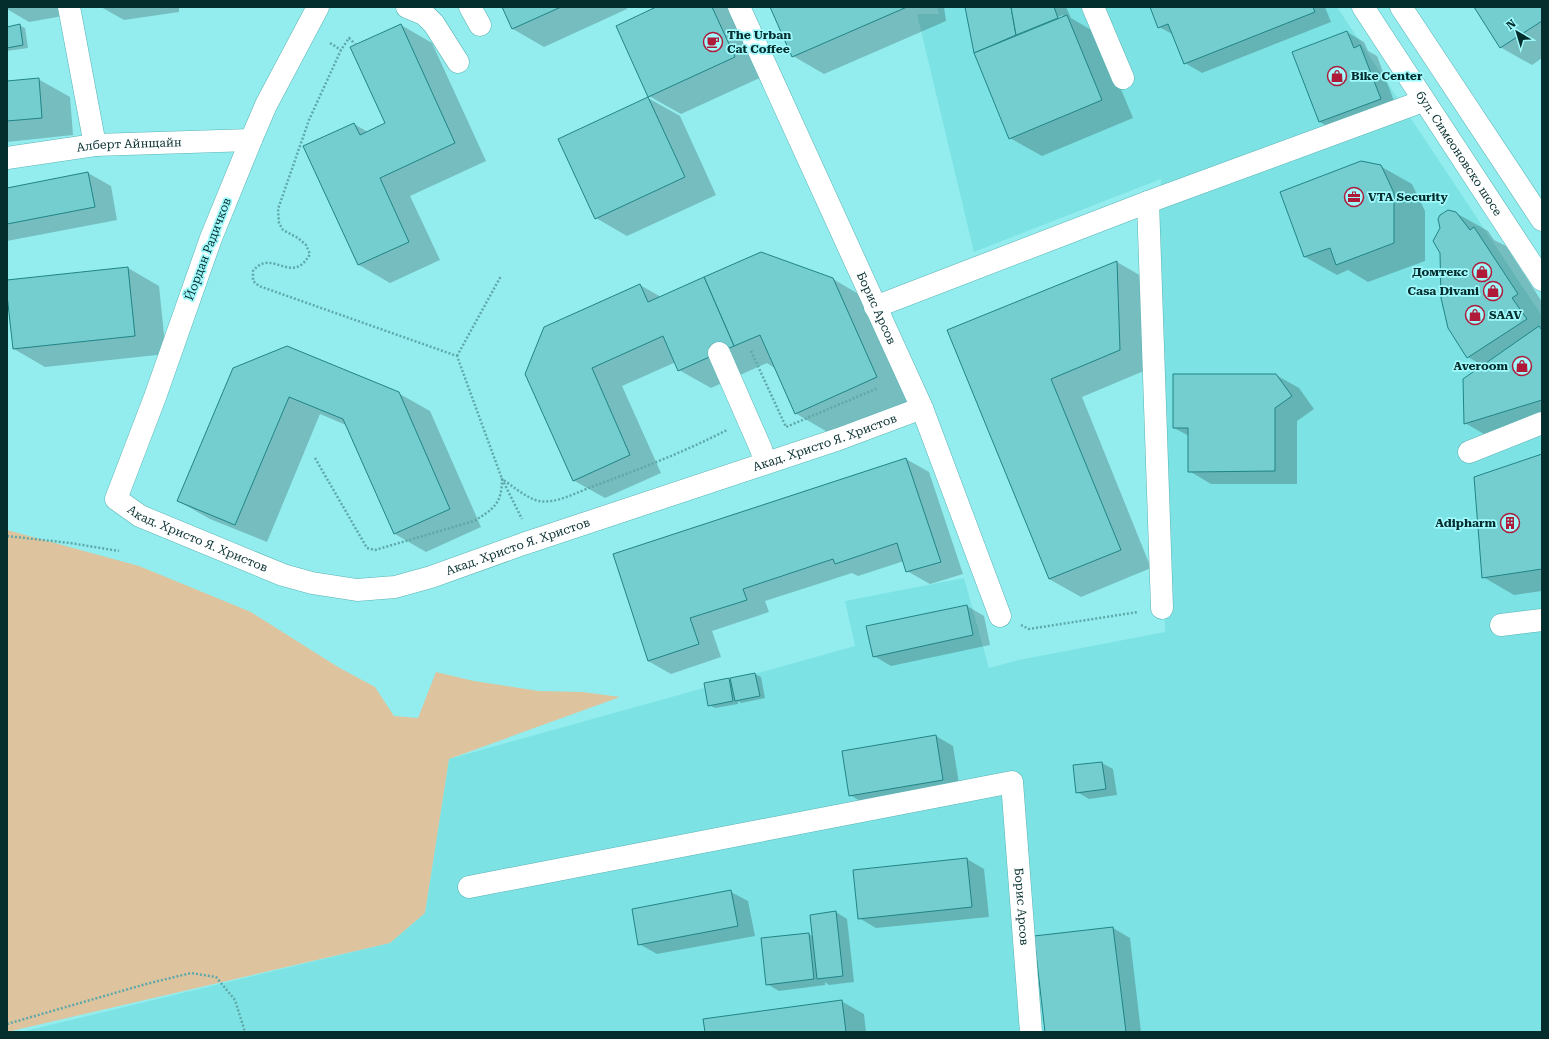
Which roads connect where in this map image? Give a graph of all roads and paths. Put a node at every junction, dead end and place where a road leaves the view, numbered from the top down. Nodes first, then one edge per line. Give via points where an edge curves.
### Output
1 (69, 7) edge
2 (318, 7) edge
3 (407, 7) edge
4 (739, 7) edge
5 (1093, 7) edge
6 (1363, 7) edge
7 (1401, 7) edge
8 (330, 43) dead end
9 (356, 45) dead end
10 (341, 50) junction
11 (458, 62) dead end
12 (1123, 78) dead end
13 (1423, 101) junction
14 (251, 140) junction
15 (95, 145) junction
16 (7, 158) edge
17 (1148, 202) junction
18 (1542, 220) edge
19 (501, 276) dead end
20 (1542, 280) edge
21 (876, 307) junction
22 (751, 351) dead end
23 (719, 353) dead end
24 (457, 356) junction
25 (878, 388) dead end
26 (922, 408) junction
27 (1542, 423) edge
28 (734, 427) dead end
29 (1469, 452) dead end
30 (315, 458) dead end
31 (765, 462) junction
32 (502, 479) junction
33 (116, 499) joint
34 (7, 536) edge
35 (532, 542) junction
36 (119, 551) dead end
37 (1162, 608) joint
38 (1000, 616) joint
39 (1542, 620) edge
40 (1501, 625) dead end
41 (469, 887) dead end
42 (7, 1024) edge
43 (245, 1032) edge
44 (1031, 1032) edge

1 - 15 street
2 - 14 street, Йордан Радичков via 266,105
3 - 11 street via 424,14 434,24
4 - 21 street, Борис Арсов
5 - 12 street
6 - 13 street, бул. Симеоновско шосе
7 - 18 street
8 - 10 path
9 - 10 path via 349,38
10 - 24 path via 309,120 278,209 279,223 284,230 306,245 310,254 305,263 295,268 267,262 258,264 252,271 253,281 259,286
13 - 17 street
13 - 20 street, бул. Симеоновско шосе
14 - 15 street, Алберт Айнщайн
14 - 33 street, Йордан Радичков via 211,238
15 - 16 street, Алберт Айнщайн
17 - 21 street
17 - 37 street
19 - 24 path
21 - 26 street, Борис Арсов
22 - 25 path via 786,427
23 - 31 street
24 - 32 path
26 - 31 street, Акад. Христо Я. Христов via 839,439
26 - 38 street, Борис Арсов
27 - 29 street
28 - 32 path via 692,448 557,500 538,501
30 - 32 path via 367,548 375,550 474,520 486,514 495,506 502,492
31 - 35 street, Акад. Христо Я. Христов
32 - 35 path
33 - 35 street, Акад. Христо Я. Христов via 140,516 283,575 312,583 357,590 394,587 431,577
34 - 36 path
37 - 38 path via 1029,629
39 - 40 street
41 - 44 street, Борис Арсов via 1012,782
42 - 43 path via 191,973 216,977 235,1000

